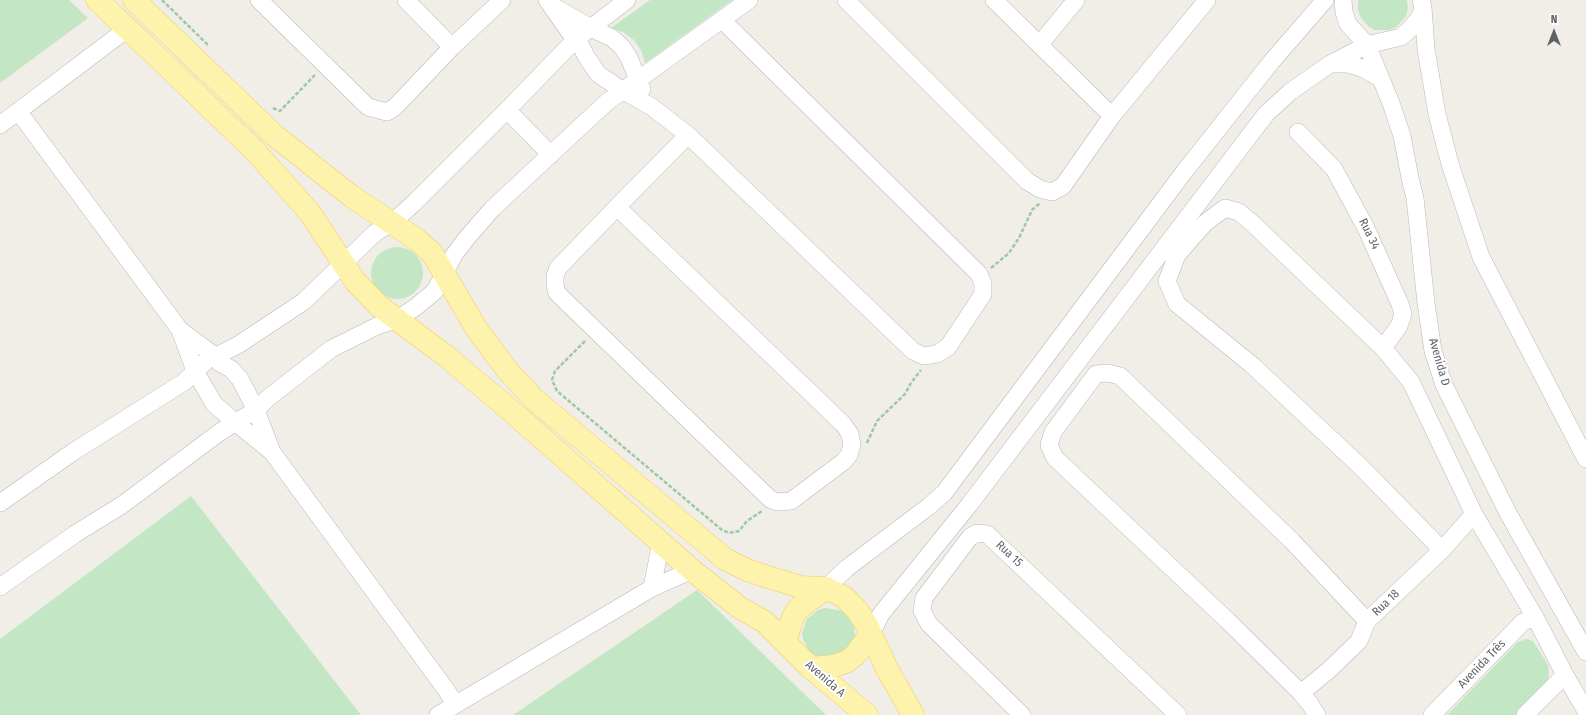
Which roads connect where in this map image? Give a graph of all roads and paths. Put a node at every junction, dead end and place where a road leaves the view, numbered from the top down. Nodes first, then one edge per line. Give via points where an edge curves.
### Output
1 (96, 0) edge
2 (134, 0) edge
3 (162, 0) edge
4 (259, 0) edge
5 (406, 0) edge
6 (502, 0) edge
7 (627, 0) edge
8 (749, 0) edge
9 (846, 0) edge
10 (994, 0) edge
11 (1076, 0) edge
12 (1207, 0) edge
13 (1325, 0) edge
14 (1343, 0) edge
15 (1422, 2) edge
16 (550, 3) edge
17 (722, 20) junction
18 (591, 28) junction
19 (126, 29) junction
20 (575, 40) junction
21 (1040, 44) junction
22 (1367, 45) junction
23 (452, 47) junction
24 (211, 48) dead end
25 (325, 64) junction
26 (1330, 64) junction
27 (1380, 78) junction
28 (637, 80) junction
29 (622, 90) junction
30 (269, 105) dead end
31 (652, 107) junction
32 (507, 110) junction
33 (18, 111) junction
34 (1112, 116) junction
35 (0, 125) edge
36 (1298, 132) dead end
37 (688, 135) junction
38 (551, 155) junction
39 (617, 207) junction
40 (393, 222) junction
41 (344, 262) junction
42 (445, 274) junction
43 (398, 319) junction
44 (180, 330) junction
45 (1383, 348) junction
46 (215, 356) junction
47 (195, 371) junction
48 (256, 410) junction
49 (236, 423) junction
50 (272, 452) junction
51 (1586, 459) edge
52 (0, 503) edge
53 (1474, 514) junction
54 (661, 542) junction
55 (1442, 550) junction
56 (692, 570) junction
57 (0, 587) edge
58 (652, 588) junction
59 (826, 588) junction
60 (1535, 617) junction
61 (1367, 621) junction
62 (765, 622) junction
63 (871, 634) junction
64 (785, 642) junction
65 (1586, 652) edge
66 (810, 668) junction
67 (1565, 675) junction
68 (1301, 693) junction
69 (455, 704) junction
70 (1586, 711) edge
71 (438, 715) edge
72 (866, 715) edge
73 (913, 715) edge
74 (1022, 715) edge
75 (1178, 715) edge
76 (1317, 715) edge
77 (1432, 715) edge
78 (1525, 715) edge

1 - 19 main road
2 - 40 main road via 274,135 351,196
3 - 24 path
4 - 25 street
5 - 23 street
6 - 23 street
7 - 18 street
8 - 17 street
9 - 34 street via 1027,181 1040,189 1052,192 1063,186
10 - 21 street
11 - 21 street
12 - 34 street
13 - 59 street via 1272,61 1184,172 944,493 847,568
14 - 22 street via 1348,24
15 - 22 street via 1420,17 1409,30 1401,36
15 - 51 street via 1426,49 1437,114 1450,164 1481,257
16 - 18 street
16 - 20 street
17 - 28 street
17 - 37 street via 979,274 983,294 948,347 937,354 924,356 913,351
18 - 20 street
18 - 28 street via 612,38 622,47
19 - 33 street
19 - 41 main road via 256,152 310,213
20 - 29 street via 598,74
20 - 32 street
21 - 34 street
22 - 26 street
22 - 27 street, Avenida D
23 - 25 street via 395,107 386,112 368,107
25 - 30 path via 280,112
26 - 27 street via 1348,64
26 - 63 street via 1290,92 1266,114 969,505 881,614
27 - 65 street, Avenida D via 1402,136 1415,198 1433,351 1444,385 1508,513
28 - 29 street
28 - 31 street
29 - 31 street
29 - 38 street
31 - 37 street
32 - 38 street
32 - 40 street
33 - 35 street
33 - 44 street
36 - 45 street, Rua 34 via 1334,169 1366,228 1400,304 1403,314
37 - 39 street
38 - 42 street via 492,210 466,239 454,255
39 - 39 street via 843,424 850,434 852,445 843,462 791,501 777,502 770,499 557,293 555,276 558,268
40 - 41 street via 375,233
40 - 42 main road via 432,253
41 - 43 main road via 356,281 379,306
41 - 46 street via 303,302 238,345
42 - 43 street via 435,291
42 - 59 main road via 476,328 507,370 535,400 725,559 747,570 801,587
43 - 48 street via 377,326 331,349
43 - 54 main road, Avenida A via 493,395
44 - 46 street
44 - 47 street
45 - 53 street via 1411,382
45 - 55 street via 1239,212 1225,208 1205,223 1177,254 1167,281 1177,304 1252,365 1355,461
46 - 47 street
46 - 48 street via 240,379
47 - 49 street via 214,404
47 - 52 street via 184,382 73,452
48 - 49 street
48 - 50 street
49 - 50 street
49 - 57 street via 220,432 122,505 75,534
50 - 69 street
53 - 55 street, Rua 18
53 - 60 street
54 - 56 main road, Avenida A
54 - 58 street
55 - 61 street, Rua 18
56 - 58 street
56 - 62 main road, Avenida A via 740,608
58 - 69 street
59 - 62 main road via 800,599
59 - 63 main road via 844,597 857,610
59 - 64 main road via 798,609
60 - 67 street
60 - 77 street, Avenida Três via 1523,622
61 - 68 street, Rua 18 via 1358,641
61 - 68 street via 1292,541 1120,376 1096,374 1053,432 1049,445 1055,458
62 - 64 main road, Avenida A
63 - 66 main road via 846,662
63 - 73 main road
64 - 66 main road, Avenida A
66 - 72 main road, Avenida A
67 - 70 street
67 - 78 street
68 - 76 street
69 - 71 street
74 - 75 street, Rua 15 via 929,624 922,610 924,598 970,537 977,533 987,534

